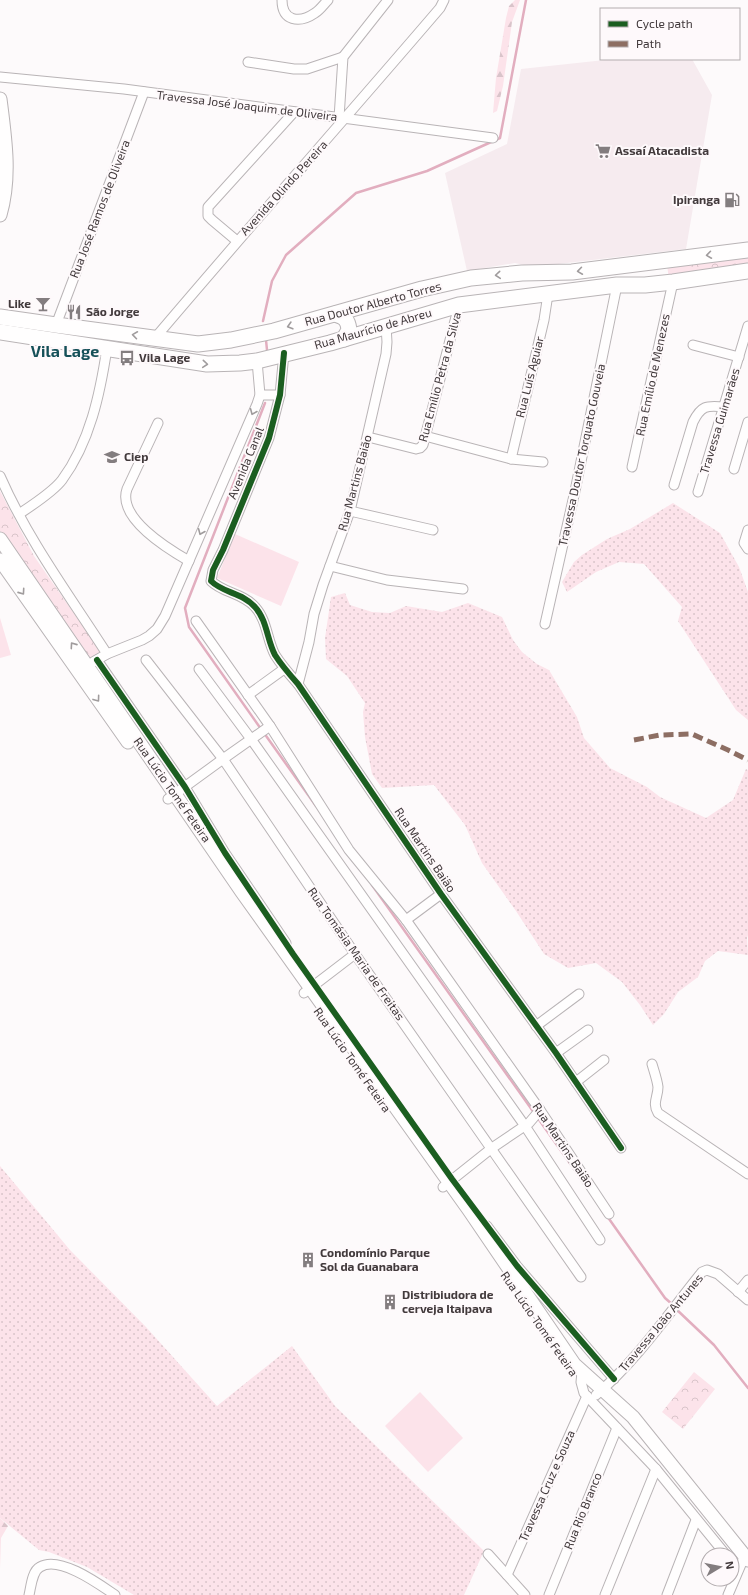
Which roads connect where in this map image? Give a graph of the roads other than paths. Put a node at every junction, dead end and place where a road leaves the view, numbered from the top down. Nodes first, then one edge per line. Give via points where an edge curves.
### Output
1 (282, 0) edge
2 (328, 0) edge
3 (388, 0) edge
4 (444, 0) edge
5 (343, 57) junction
6 (248, 62) dead end
7 (0, 77) edge
8 (144, 92) junction
9 (0, 99) edge
10 (294, 112) junction
11 (342, 118) junction
12 (2, 128) edge
13 (493, 138) dead end
14 (4, 162) edge
15 (0, 215) edge
16 (237, 241) junction
17 (748, 250) edge
18 (748, 271) edge
19 (537, 272) junction
20 (560, 272) junction
21 (673, 282) junction
22 (617, 285) junction
23 (549, 294) junction
24 (459, 305) junction
25 (335, 314) junction
26 (0, 317) edge
27 (56, 326) junction
28 (386, 326) junction
29 (748, 326) edge
30 (0, 332) edge
31 (155, 338) junction
32 (344, 339) junction
33 (693, 345) dead end
34 (108, 348) junction
35 (284, 353) junction
36 (739, 358) junction
37 (257, 361) junction
38 (260, 395) junction
39 (280, 395) junction
40 (724, 407) junction
41 (748, 422) edge
42 (158, 423) dead end
43 (425, 436) junction
44 (368, 437) junction
45 (511, 459) junction
46 (543, 462) dead end
47 (632, 467) dead end
48 (734, 470) dead end
49 (0, 476) edge
50 (674, 485) dead end
51 (698, 492) dead end
52 (350, 510) junction
53 (19, 514) junction
54 (433, 530) dead end
55 (748, 530) edge
56 (0, 539) edge
57 (747, 548) edge
58 (0, 560) edge
59 (189, 561) junction
60 (330, 566) junction
61 (211, 576) joint
62 (463, 589) dead end
63 (196, 622) dead end
64 (545, 624) dead end
65 (107, 654) junction
66 (146, 660) dead end
67 (88, 666) junction
68 (200, 669) dead end
69 (284, 669) junction
70 (298, 684) junction
71 (248, 695) junction
72 (267, 729) junction
73 (253, 738) junction
74 (223, 759) junction
75 (176, 793) junction
76 (441, 894) junction
77 (406, 920) junction
78 (355, 954) junction
79 (310, 988) junction
80 (579, 994) dead end
81 (536, 1026) junction
82 (588, 1030) dead end
83 (556, 1053) junction
84 (604, 1060) dead end
85 (652, 1064) dead end
86 (576, 1082) junction
87 (539, 1113) junction
88 (526, 1124) junction
89 (492, 1148) junction
90 (621, 1148) dead end
91 (748, 1174) edge
92 (448, 1182) junction
93 (610, 1214) dead end
94 (600, 1240) dead end
95 (581, 1277) dead end
96 (748, 1280) edge
97 (738, 1292) junction
98 (748, 1300) edge
99 (614, 1379) junction
100 (595, 1394) junction
101 (617, 1428) junction
102 (656, 1469) junction
103 (696, 1520) junction
104 (719, 1547) edge
105 (488, 1554) dead end
106 (744, 1561) edge
107 (507, 1575) junction
108 (29, 1595) edge
109 (115, 1595) edge
110 (525, 1595) edge
111 (549, 1595) edge
112 (605, 1595) edge
113 (667, 1595) edge
114 (728, 1595) edge

1 - 2 street via 284,10 293,20 305,19
3 - 5 street
4 - 11 street, Avenida Olindo Pereira via 440,8
5 - 6 street via 307,69
5 - 11 street
7 - 8 street, Travessa José Joaquim de Oliveira
8 - 10 street, Travessa José Joaquim de Oliveira
8 - 27 street, Rua José Ramos de Oliveira
9 - 12 main road
10 - 11 street, Travessa José Joaquim de Oliveira
10 - 16 street via 208,207 208,216
11 - 13 street, Travessa José Joaquim de Oliveira
11 - 16 street, Avenida Olindo Pereira
12 - 14 main road
14 - 15 main road via 6,182
16 - 31 street, Avenida Olindo Pereira
17 -> 20 main road, Rua Doutor Alberto Torres
18 - 21 main road, Rua Maurício de Abreu
19 - 20 main road, Rua Doutor Alberto Torres
19 - 23 main road via 544,277
19 -> 25 main road, Rua Doutor Alberto Torres via 471,278
20 - 23 main road via 553,283 555,289
21 - 22 main road, Rua Maurício de Abreu
21 - 47 street, Rua Emílio de Menezes
22 - 23 main road, Rua Maurício de Abreu
22 - 64 street, Travessa Doutor Torquato Gouveia
23 - 24 main road, Rua Maurício de Abreu
23 - 45 street, Rua Luís Aguiar
24 - 28 main road, Rua Maurício de Abreu
24 - 43 street, Rua Emílio Petra da Silva
25 -> 31 main road, Rua Doutor Alberto Torres via 218,343 198,344
25 - 32 main road via 346,318 348,322 349,330
26 - 27 main road, Rua Doutor Alberto Torres
31 -> 27 main road, Rua Doutor Alberto Torres
28 - 32 main road, Rua Maurício de Abreu
28 - 44 street, Rua Martins Baião via 386,354
29 - 36 street, Travessa Guimarães
30 - 34 main road, Rua Maurício de Abreu
32 - 35 main road, Rua Maurício de Abreu
33 - 36 street
34 -> 37 main road, Rua Maurício de Abreu via 207,364
34 - 53 street via 90,426 82,448 61,481
35 - 37 main road, Rua Maurício de Abreu
35 - 39 street, Avenida Canal
36 - 40 street, Travessa Guimarães
37 - 38 street, Avenida Canal
38 - 39 street
38 -> 59 street, Avenida Canal
39 - 61 street, Avenida Canal via 269,438
40 - 50 street via 707,406 697,413
40 - 51 street, Travessa Guimarães
41 - 48 street
42 - 59 street via 124,496 125,503 129,512 150,534 169,550
43 - 44 street, Rua Emílio Petra da Silva via 423,445 416,449
43 - 45 street
44 - 52 street, Rua Martins Baião
45 - 46 street
49 - 53 street
52 - 54 street
52 - 60 street, Rua Martins Baião
53 - 65 street via 45,560
55 - 57 street via 744,543
67 -> 56 main road, Rua Lúcio Tomé Feteira
58 -> 67 main road, Rua Lúcio Tomé Feteira
59 - 65 street, Avenida Canal via 165,616 150,636
60 - 62 street via 387,580
60 - 70 street, Rua Martins Baião via 314,614
61 - 69 street, Rua Martins Baião via 212,583 246,598 256,608 275,655
63 - 71 street, Rua Martins Baião
65 - 67 street, Avenida Canal
66 - 74 street, Rua Tomásia Maria de Freitas
67 - 75 main road, Rua Lúcio Tomé Feteira
68 - 73 street
69 - 70 street, Rua Martins Baião
69 - 71 street
70 - 76 street, Rua Martins Baião
71 - 72 street, Rua Martins Baião
72 - 73 street
72 - 77 street, Rua Martins Baião via 349,850
73 - 74 street
73 - 88 street
74 - 75 street
74 - 78 street, Rua Tomásia Maria de Freitas
75 - 79 main road, Rua Lúcio Tomé Feteira
76 - 77 street, Rua Martins Baião
76 - 81 street, Rua Martins Baião
77 - 87 street, Rua Martins Baião
78 - 79 street
78 - 89 street, Rua Tomásia Maria de Freitas
79 - 92 main road, Rua Lúcio Tomé Feteira
80 - 81 street
81 - 83 street, Rua Martins Baião
82 - 83 street
83 - 86 street, Rua Martins Baião
84 - 86 street
85 - 91 street via 658,1085 655,1103 658,1113
86 - 90 street, Rua Martins Baião
87 - 88 street
87 - 93 street, Rua Martins Baião
88 - 89 street
88 - 94 street
89 - 92 street
89 - 95 street, Rua Tomásia Maria de Freitas
92 - 99 street
92 - 100 main road, Rua Lúcio Tomé Feteira
96 - 97 street
97 - 98 street, Travessa João Antunes
97 - 99 street, Travessa João Antunes via 718,1274 707,1270 702,1272 648,1341
99 - 100 street, Travessa João Antunes
100 - 101 street, Rua Lúcio Tomé Feteira
100 - 106 main road, Rua Lúcio Tomé Feteira via 613,1400 633,1417
100 - 107 street, Travessa Cruz e Souza
101 - 102 street, Rua Lúcio Tomé Feteira
101 - 111 street, Rua Rio Branco
102 - 103 street, Rua Lúcio Tomé Feteira
102 - 112 street
103 - 104 street, Rua Lúcio Tomé Feteira
103 - 113 street
105 - 107 street
106 - 114 street
107 - 110 street
108 - 109 street via 36,1570 45,1565 53,1565 75,1570

